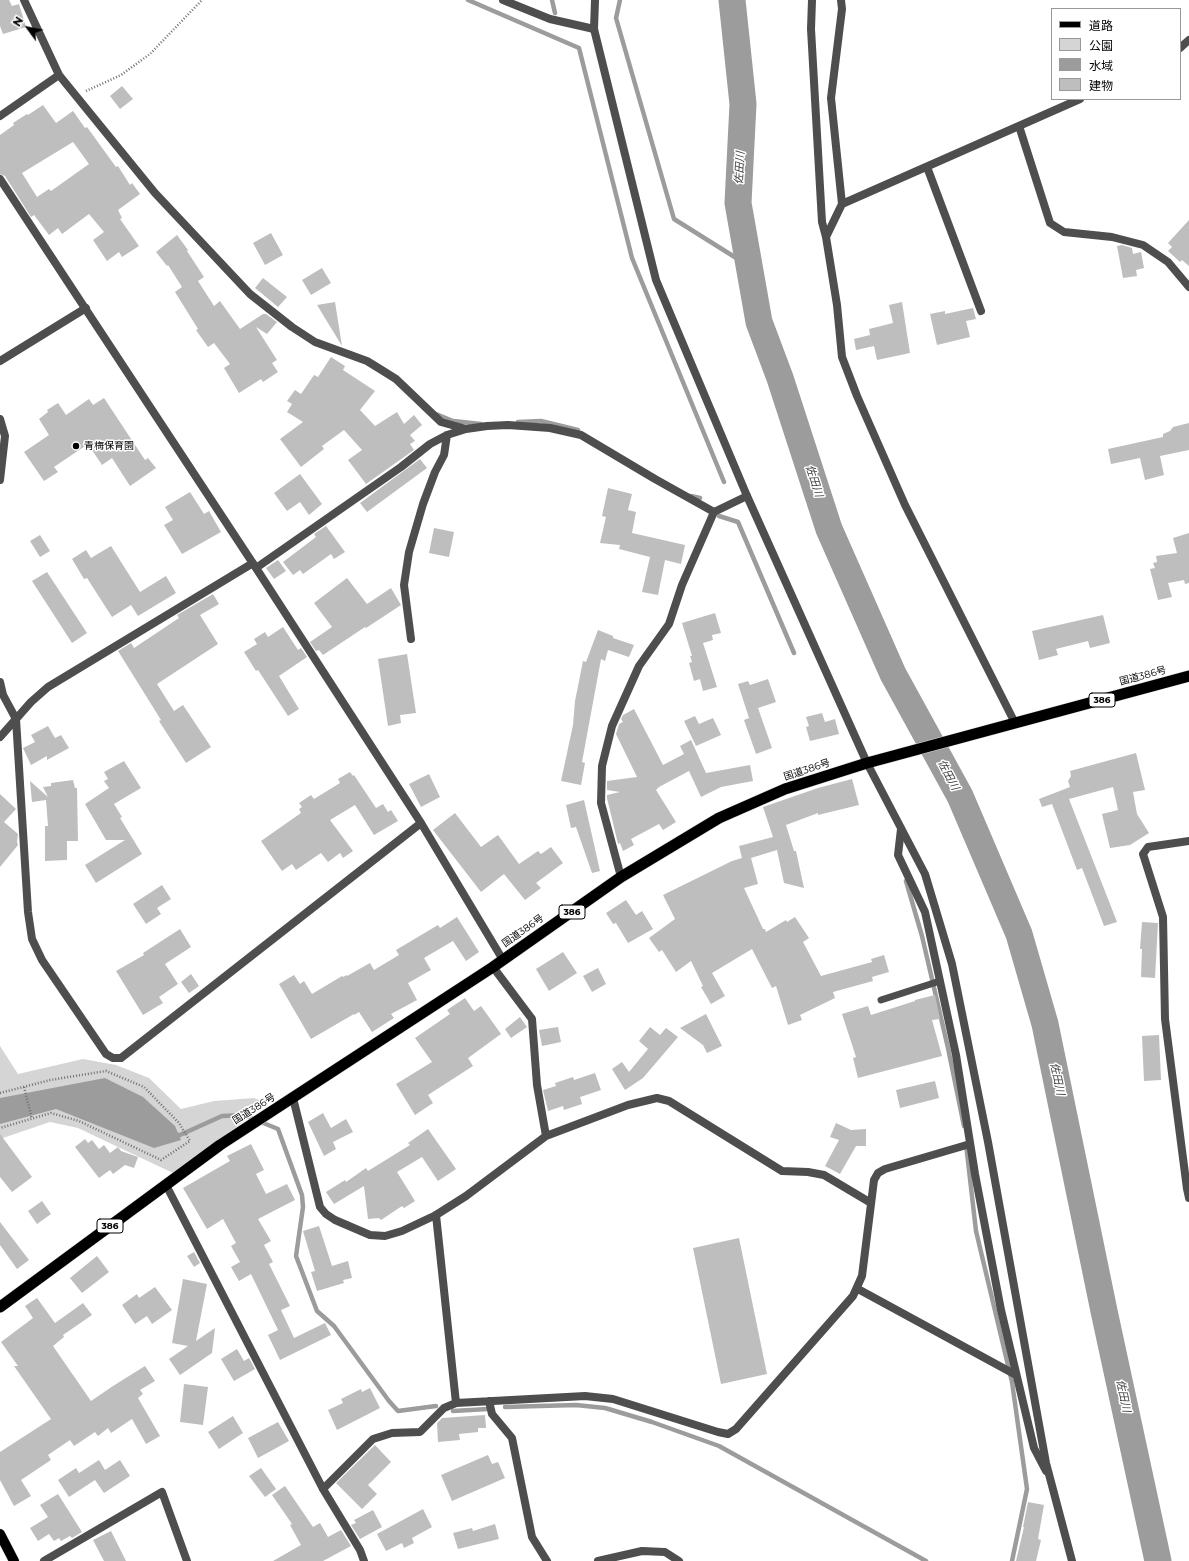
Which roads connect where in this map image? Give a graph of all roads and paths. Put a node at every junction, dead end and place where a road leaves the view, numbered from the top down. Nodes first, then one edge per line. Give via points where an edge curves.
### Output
1 (24, 0) edge
2 (202, 0) edge
3 (503, 0) edge
4 (595, 0) edge
5 (812, 0) edge
6 (841, 0) edge
7 (594, 29) junction
8 (1189, 40) edge
9 (1181, 47) edge
10 (59, 75) junction
11 (76, 96) junction
12 (1078, 100) edge
13 (0, 116) edge
14 (1019, 126) junction
15 (927, 166) junction
16 (0, 179) edge
17 (842, 204) junction
18 (826, 237) junction
19 (1189, 287) edge
20 (86, 308) junction
21 (981, 311) dead end
22 (0, 361) edge
23 (0, 419) edge
24 (466, 429) junction
25 (447, 435) junction
26 (0, 480) edge
27 (748, 496) junction
28 (714, 512) junction
29 (255, 565) junction
30 (411, 638) dead end
31 (1189, 676) edge
32 (0, 682) edge
33 (16, 719) junction
34 (1015, 723) junction
35 (0, 737) edge
36 (867, 763) junction
37 (421, 823) junction
38 (901, 829) junction
39 (1189, 841) edge
40 (621, 877) junction
41 (503, 960) junction
42 (493, 967) junction
43 (939, 981) junction
44 (881, 1000) dead end
45 (24, 1087) junction
46 (0, 1093) edge
47 (289, 1101) junction
48 (32, 1119) junction
49 (0, 1128) edge
50 (546, 1136) junction
51 (970, 1145) junction
52 (166, 1185) junction
53 (1189, 1198) edge
54 (871, 1203) junction
55 (436, 1215) junction
56 (858, 1289) junction
57 (0, 1307) edge
58 (1015, 1374) junction
59 (489, 1401) junction
60 (456, 1403) junction
61 (1050, 1478) junction
62 (323, 1489) junction
63 (0, 1534) edge
64 (14, 1561) edge
65 (44, 1561) edge
66 (187, 1561) edge
67 (364, 1561) edge
68 (547, 1561) edge
69 (598, 1561) edge
70 (679, 1561) edge
71 (1072, 1561) edge

1 - 10 street
2 - 11 path via 150,54 121,75
3 - 7 street via 550,19
4 - 7 street
5 - 18 street via 811,29 822,222
6 - 17 street via 831,98
7 - 27 street via 656,280
8 - 9 street
10 - 11 street
10 - 13 street
11 - 24 street via 155,193 250,294 315,342 366,361 396,379 441,422
12 - 14 street
14 - 15 street
14 - 19 street via 1050,223 1064,232 1112,237 1143,246 1168,262
15 - 17 street
15 - 21 street
16 - 20 street
17 - 18 street
18 - 34 street via 842,356 857,396 905,505
20 - 22 street
20 - 29 street
23 - 26 street via 5,436
24 - 25 street
24 - 28 street via 508,425 550,428 581,435
25 - 29 street via 430,444 401,467
25 - 30 street via 444,455 423,504 409,552 404,585
27 - 28 street
27 - 36 street
28 - 40 street via 682,585 669,624 639,666 612,726 602,766 601,802
29 - 33 street via 48,687
29 - 37 street
31 - 34 highway, 国道386号 / 386
32 - 33 street via 3,695
33 - 35 street
33 - 37 street via 28,912 32,939 42,960 106,1054 113,1058 121,1058
34 - 36 highway, 国道386号 / 386
36 - 38 street
36 - 40 highway, 国道386号 / 386 via 785,789 719,818
37 - 41 street
38 - 43 street via 898,855 925,912
38 - 61 street via 925,874 952,964 988,1142
39 - 53 street via 1148,847 1143,854 1163,917 1165,1019
40 - 41 highway, 国道386号 / 386
41 - 42 highway, 国道386号 / 386
42 - 47 highway, 国道386号 / 386
42 - 50 street via 532,1020 537,1085
43 - 44 lane
43 - 51 street via 956,1055
45 - 46 path
45 - 48 path
45 - 48 path via 106,1071 144,1087 179,1123 190,1140 161,1160 79,1121 52,1113
47 - 52 highway, 国道386号 / 386 via 220,1145
47 - 55 street via 320,1207 326,1214 370,1235 385,1236
48 - 49 path
50 - 54 street via 628,1105 657,1098 669,1101 782,1171 824,1175
50 - 55 street via 466,1196
51 - 54 street via 878,1173 874,1180
51 - 58 street
52 - 57 highway, 国道386号 / 386
52 - 62 street
54 - 56 street via 862,1276
55 - 60 street
56 - 58 street
56 - 59 street via 736,1429 728,1434 613,1400 585,1396
58 - 61 street via 1034,1448
59 - 60 street
59 - 68 street via 492,1414 512,1438 532,1537
60 - 62 street via 444,1408 420,1432 392,1433 373,1439
61 - 71 street
62 - 67 street
63 - 64 main road
65 - 66 street via 162,1492
69 - 70 street via 642,1551 665,1552

